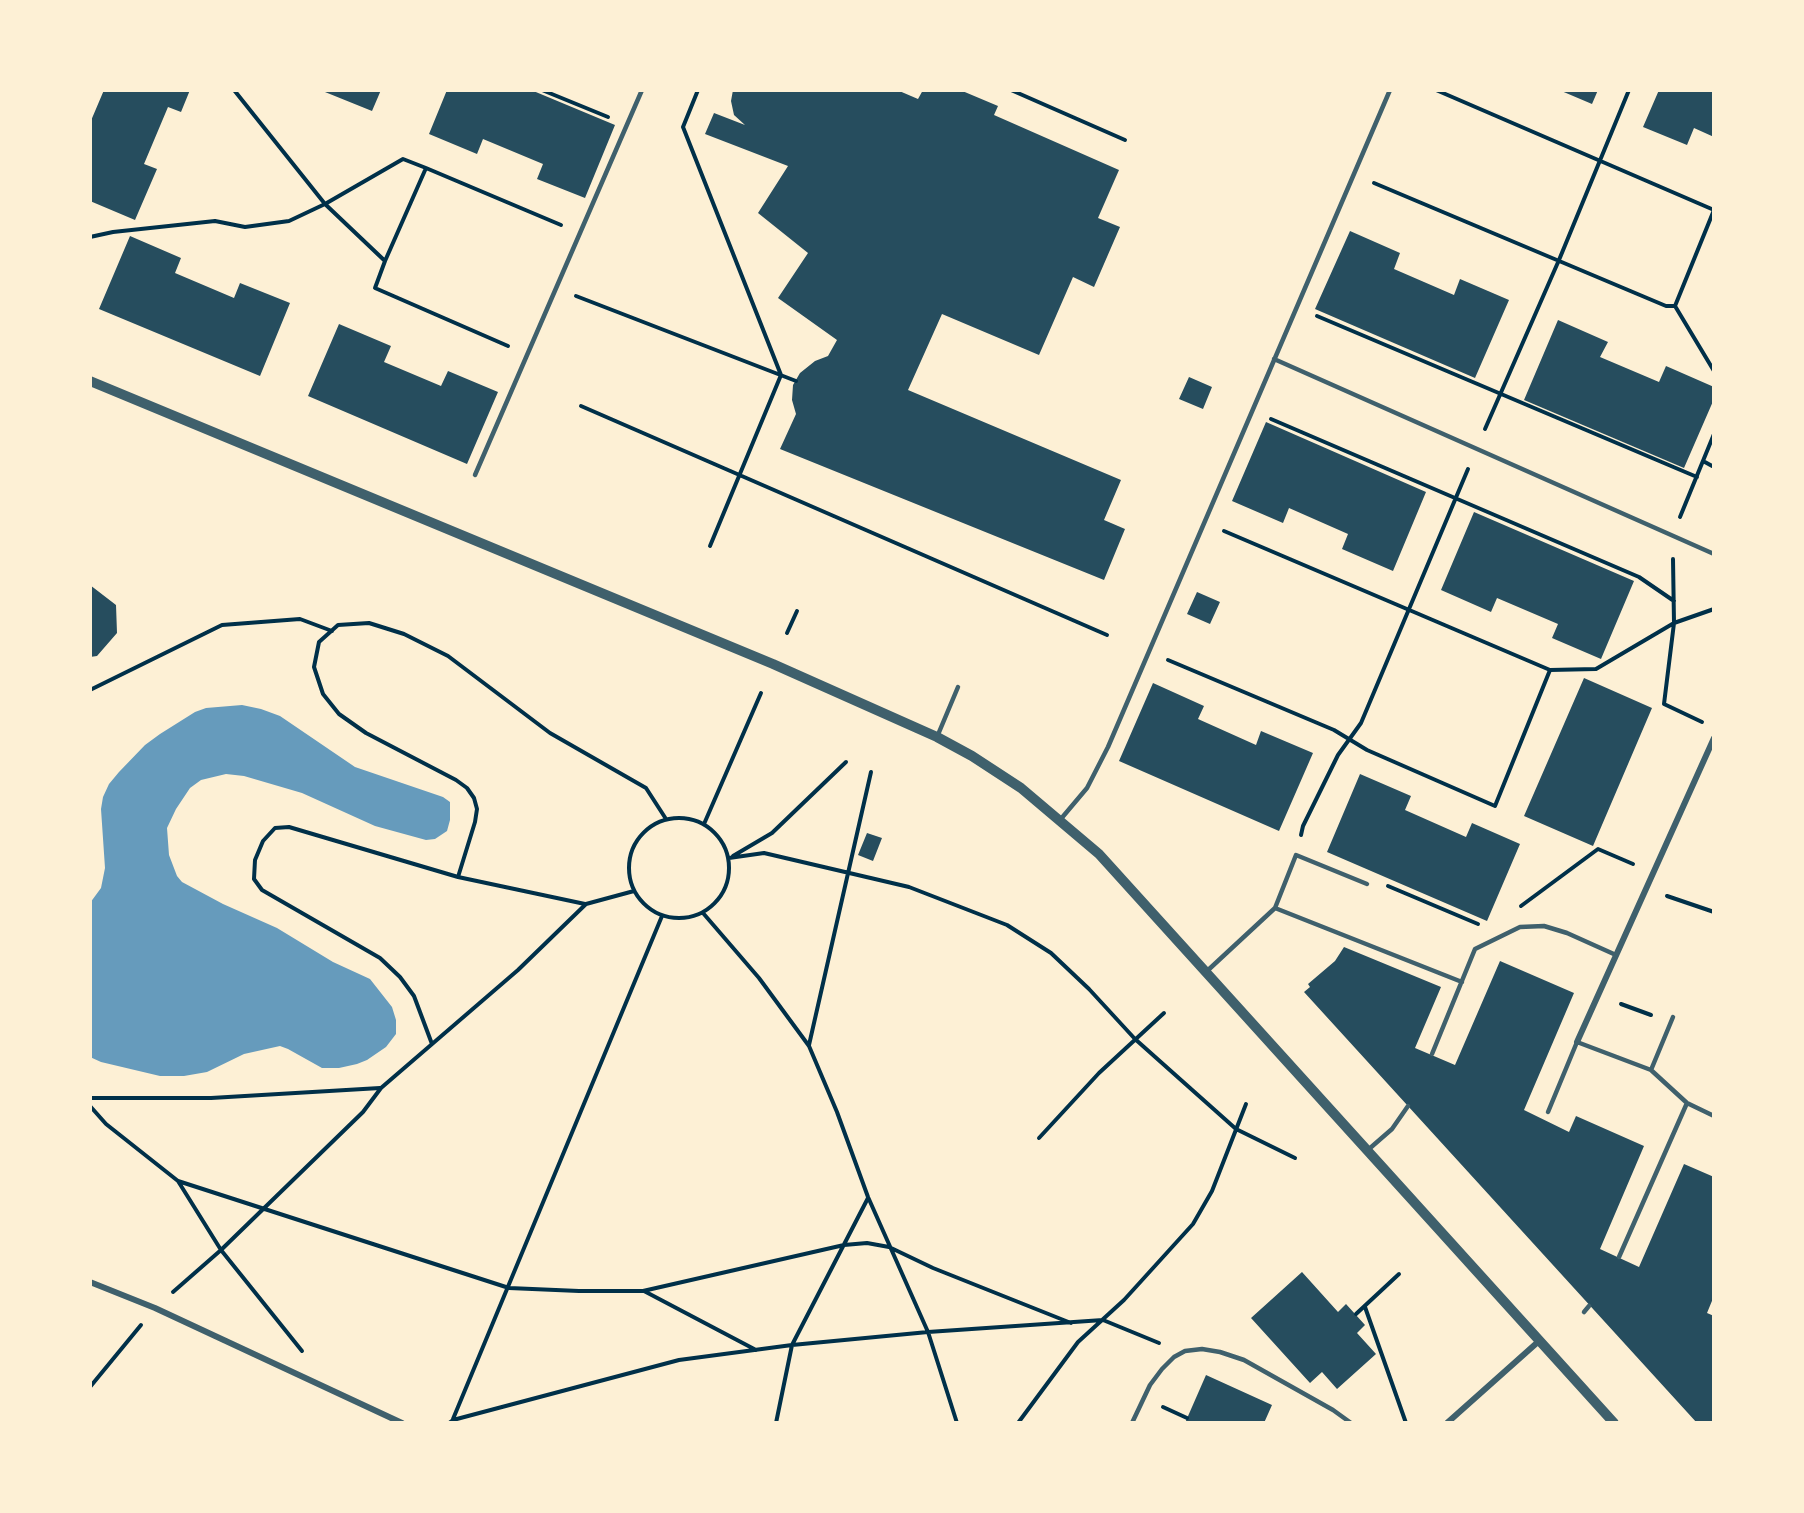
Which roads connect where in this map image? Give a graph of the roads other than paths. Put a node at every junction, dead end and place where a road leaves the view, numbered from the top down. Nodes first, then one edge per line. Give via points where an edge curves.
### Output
1 (642, 90) edge
2 (1390, 90) edge
3 (1274, 359) junction
4 (90, 381) edge
5 (475, 475) dead end
6 (1714, 554) edge
7 (958, 687) dead end
8 (937, 736) junction
9 (1714, 738) edge
10 (1060, 819) junction
11 (1367, 884) road end
12 (1275, 908) junction
13 (1616, 955) junction
14 (1205, 972) junction
15 (1462, 981) junction
16 (1673, 1017) dead end
17 (1577, 1042) junction
18 (1432, 1054) dead end
19 (1651, 1070) junction
20 (1687, 1103) junction
21 (1408, 1106) dead end
22 (1548, 1112) dead end
23 (1714, 1116) edge
24 (1367, 1151) junction
25 (1619, 1257) dead end
26 (90, 1282) edge
27 (1589, 1306) dead end
28 (1584, 1312) dead end
29 (1539, 1341) junction
30 (402, 1423) edge
31 (1132, 1423) edge
32 (1351, 1423) edge
33 (1447, 1423) edge
34 (1614, 1423) edge

1 - 5 lane
2 - 3 lane
3 - 6 lane
3 - 10 lane via 1094,776
4 - 8 street via 773,664
7 - 8 lane
8 - 10 street via 1021,788
9 - 13 street
10 - 14 street via 1099,854
11 - 12 lane via 1296,855
12 - 14 lane
12 - 15 lane
13 - 15 lane via 1544,926 1520,927 1475,949
13 - 17 street
14 - 24 street
15 - 18 lane
16 - 19 lane
17 - 19 lane
17 - 22 lane
19 - 20 lane
20 - 23 lane
20 - 25 lane
21 - 24 lane via 1392,1129
24 - 29 street
26 - 30 street via 155,1308
27 - 28 lane
29 - 33 street
29 - 34 street
31 - 32 lane via 1149,1385 1162,1369 1174,1357 1202,1349 1244,1360

